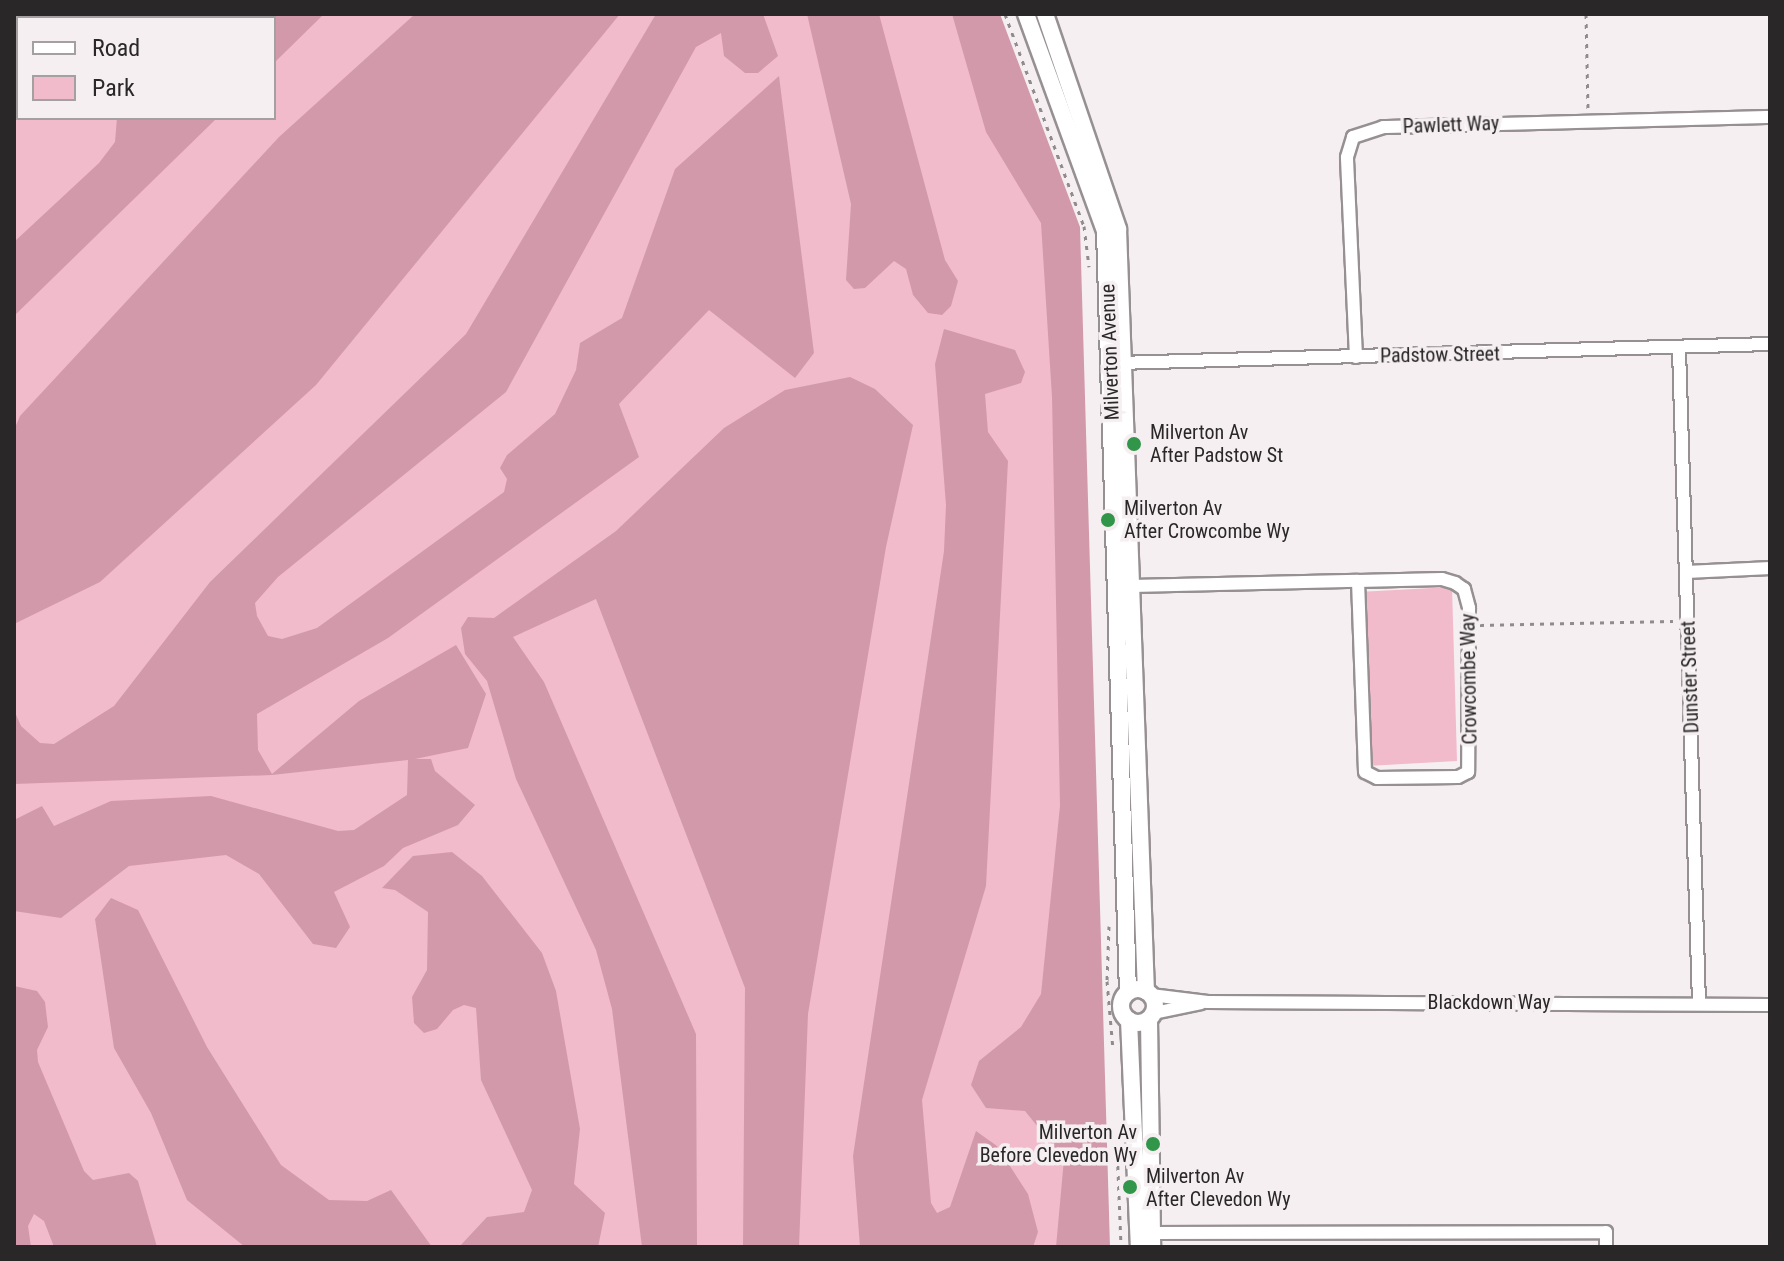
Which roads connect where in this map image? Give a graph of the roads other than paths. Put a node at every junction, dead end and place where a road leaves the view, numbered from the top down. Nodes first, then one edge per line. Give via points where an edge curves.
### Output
1 (1026, 14) edge
2 (1045, 14) edge
3 (1770, 117) edge
4 (1770, 344) edge
5 (1679, 349) junction
6 (1356, 357) junction
7 (1118, 363) junction
8 (1770, 568) edge
9 (1687, 572) junction
10 (1358, 581) junction
11 (1124, 586) junction
12 (1128, 992) junction
13 (1149, 993) junction
14 (1208, 1002) junction
15 (1699, 1004) junction
16 (1770, 1005) edge
17 (1152, 1016) junction
18 (1129, 1020) junction
19 (1145, 1240) edge
20 (1606, 1247) edge

1 - 7 street, Milverton Avenue via 1102,219
2 - 7 street, Milverton Avenue via 1115,213
3 - 6 street, Pawlett Way via 1383,127 1353,137 1347,157
4 - 5 street, Padstow Street
5 - 6 street, Padstow Street
5 - 9 street, Dunster Street
6 - 7 street, Padstow Street
7 - 11 street, Milverton Avenue
8 - 9 street
9 - 15 street, Dunster Street
10 - 10 street, Crowcombe Way via 1455,583 1464,589 1469,625 1468,772 1458,777 1371,777 1364,763
10 - 11 street, Crowcombe Way
11 - 12 street, Milverton Avenue
11 - 13 street, Milverton Avenue
12 - 13 street
12 - 18 street, Milverton Avenue via 1122,1010
13 - 14 street, Blackdown Way
13 - 17 street, Milverton Avenue
14 - 15 street, Blackdown Way
14 - 17 street, Blackdown Way
15 - 16 street, Blackdown Way
17 - 18 street
17 - 19 street
18 - 19 street
19 - 20 street via 1606,1232

